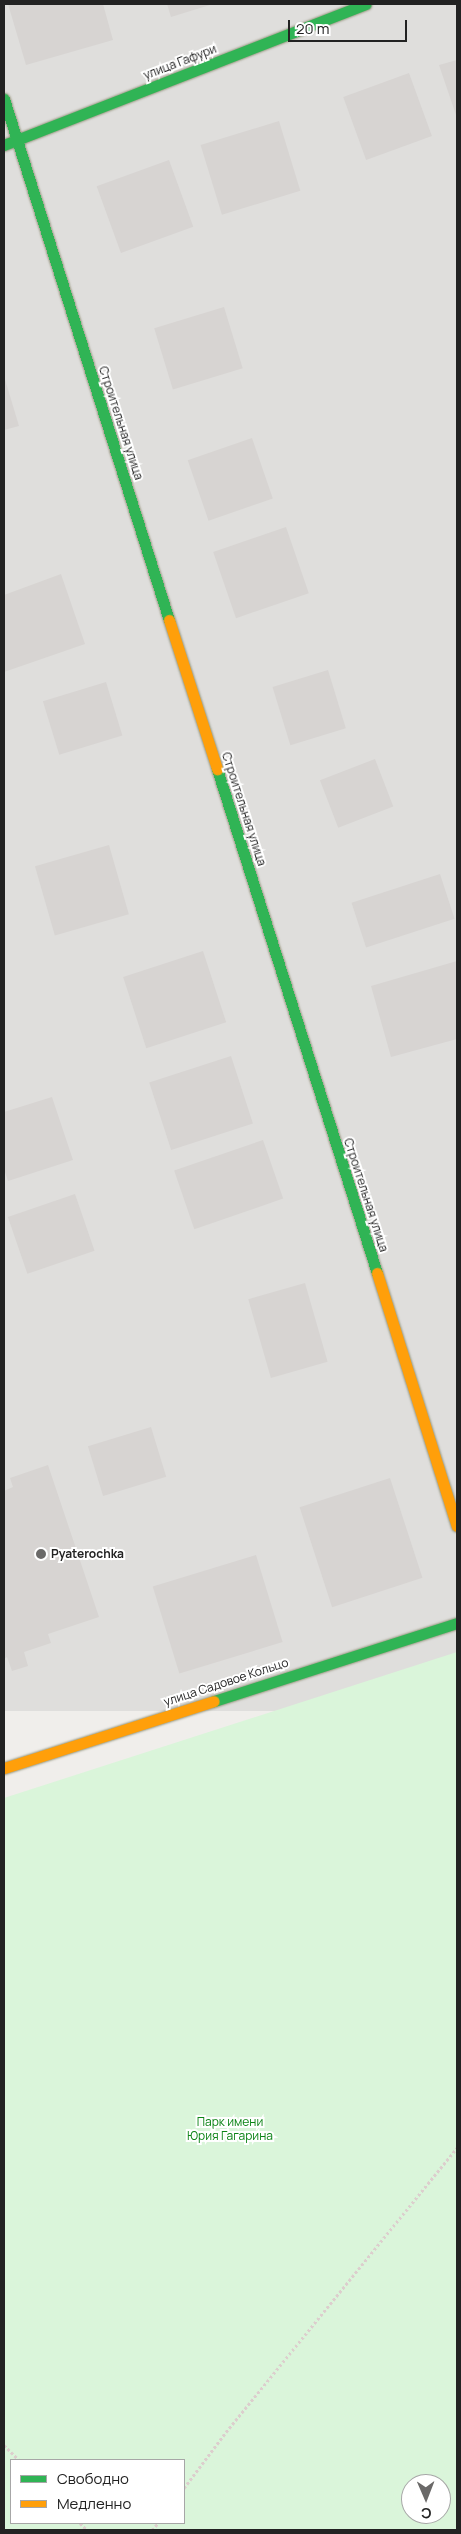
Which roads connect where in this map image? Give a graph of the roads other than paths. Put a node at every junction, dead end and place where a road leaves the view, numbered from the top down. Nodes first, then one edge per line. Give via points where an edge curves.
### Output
1 (366, 4) edge
2 (4, 99) edge
3 (17, 140) junction
4 (4, 145) edge
5 (457, 1526) edge
6 (457, 1623) edge
7 (4, 1768) edge

1 - 3 street, улица Гафури
2 - 3 street, Строительная улица
3 - 4 street, улица Гафури
3 - 5 street, Строительная улица
6 - 7 street, улица Садовое Кольцо

